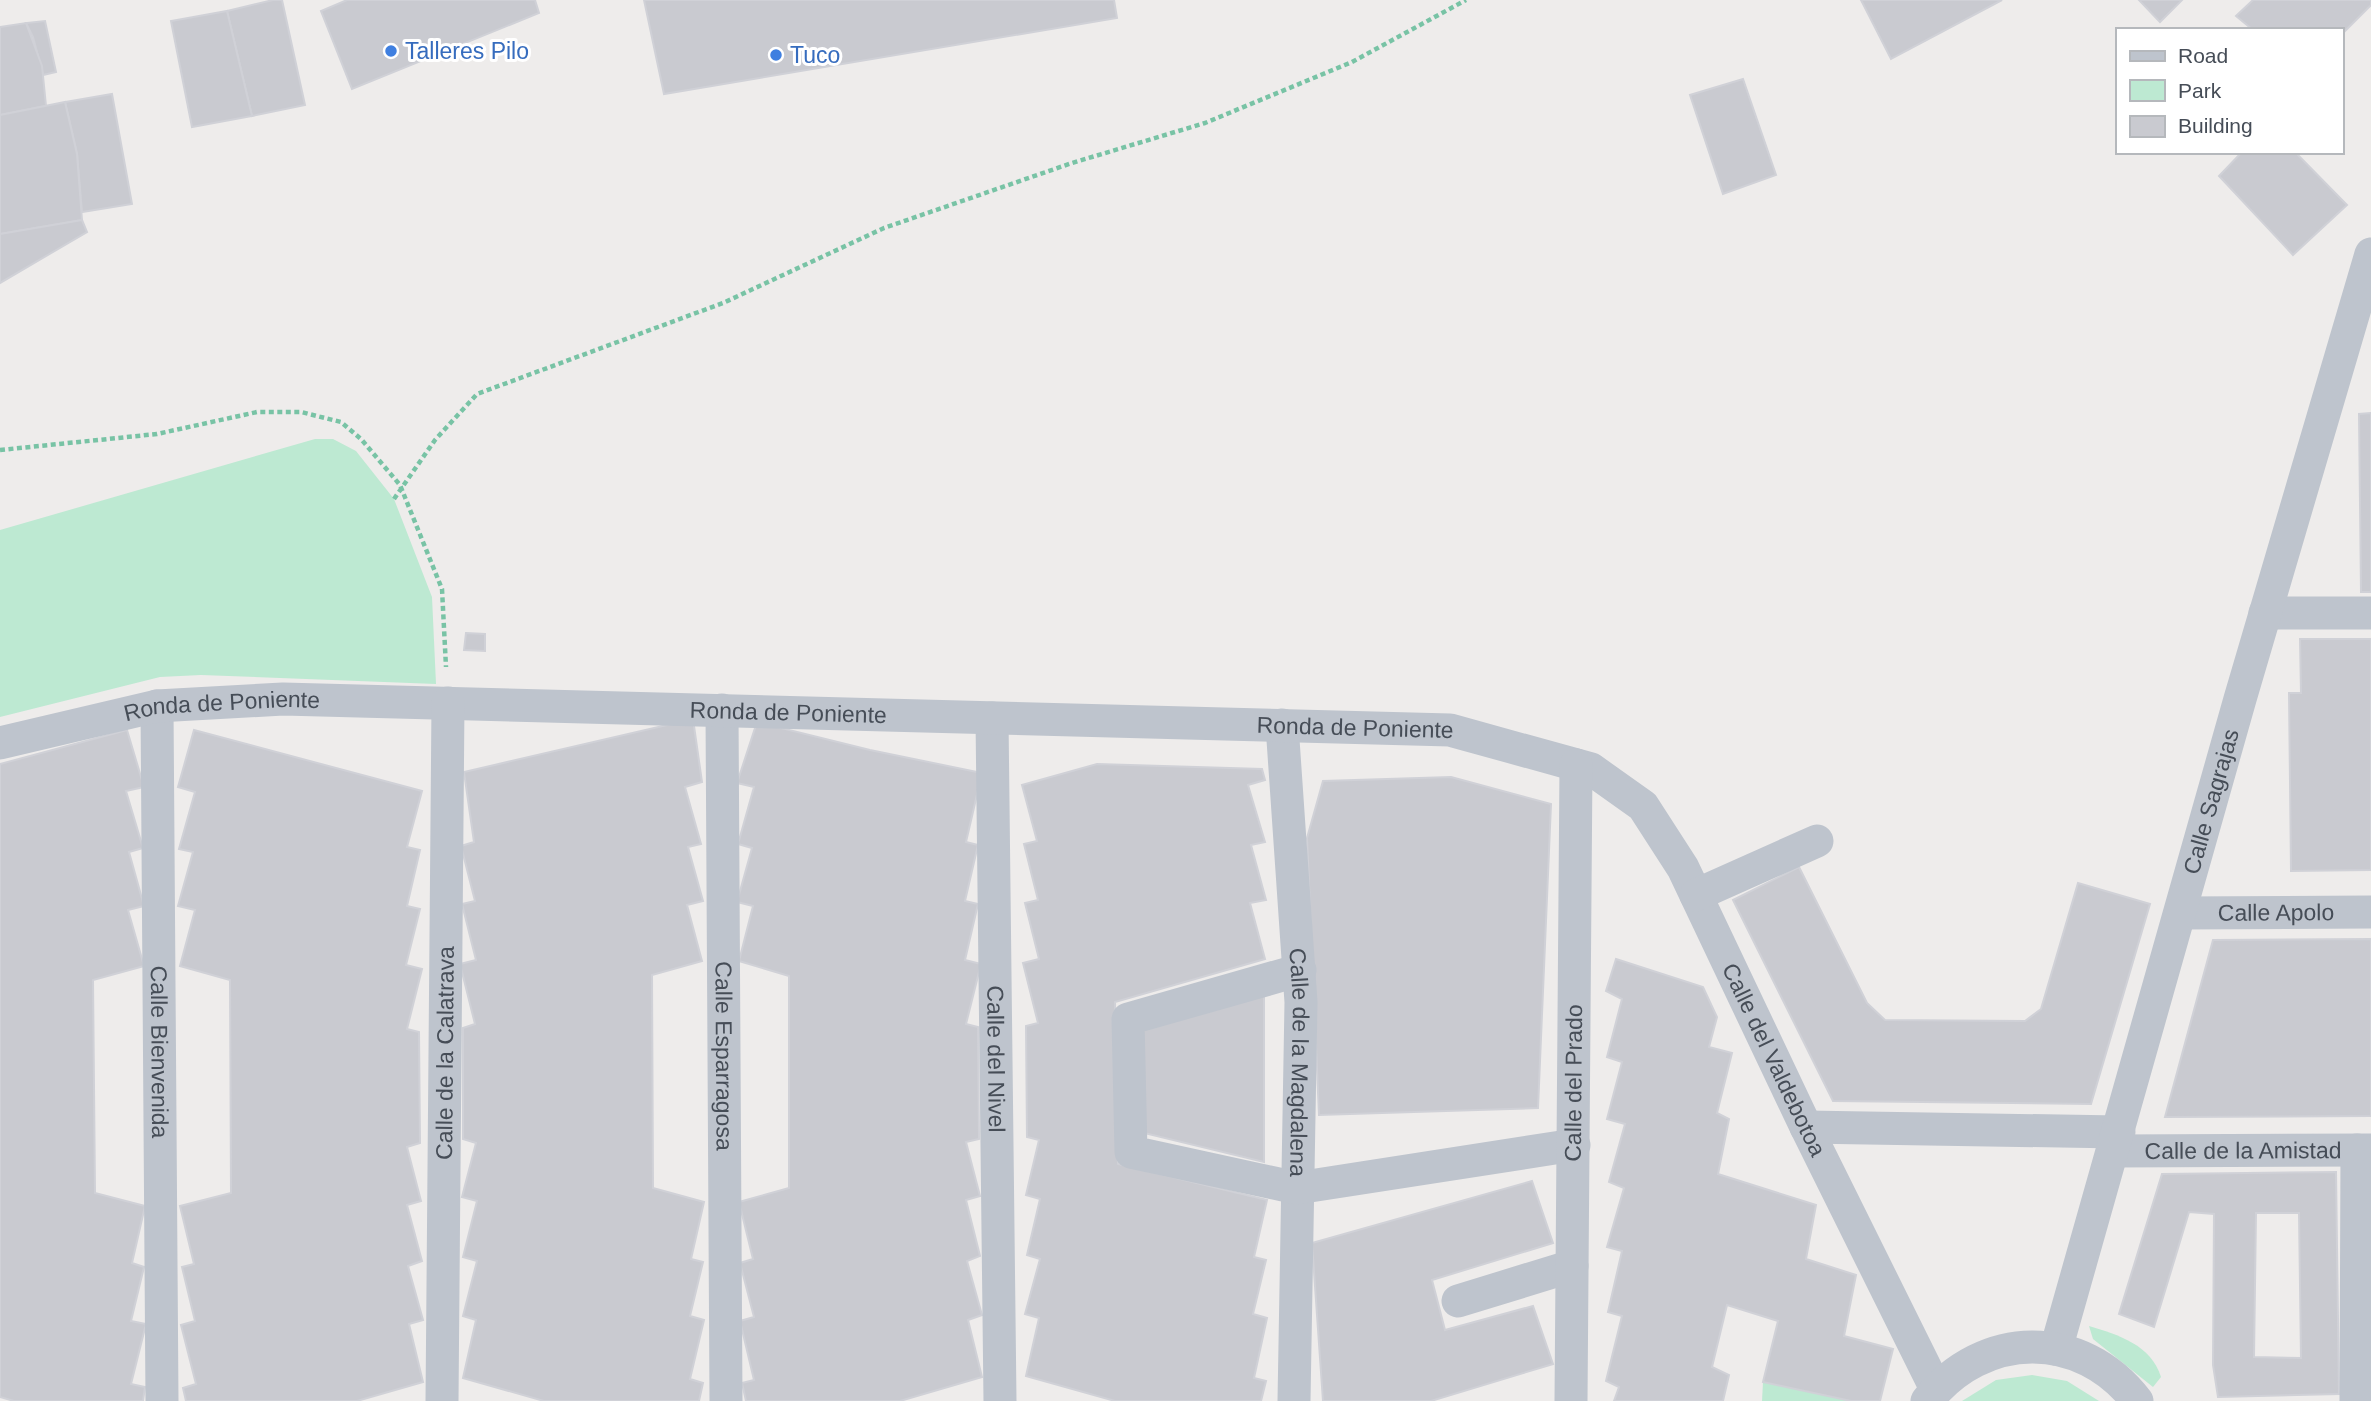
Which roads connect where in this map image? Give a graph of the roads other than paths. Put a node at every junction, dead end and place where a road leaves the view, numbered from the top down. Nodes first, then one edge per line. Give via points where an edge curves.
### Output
1 (2371, 254) edge
2 (2358, 343) edge
3 (2265, 613) junction
4 (2371, 613) edge
5 (448, 703) junction
6 (157, 706) junction
7 (722, 710) junction
8 (992, 718) junction
9 (1282, 725) junction
10 (0, 743) edge
11 (1576, 765) junction
12 (1817, 841) dead end
13 (1696, 895) junction
14 (2371, 912) edge
15 (2180, 913) junction
16 (1300, 970) junction
17 (1805, 1127) junction
18 (2116, 1141) junction
19 (1574, 1145) junction
20 (2364, 1150) edge
21 (1297, 1188) junction
22 (1573, 1266) junction
23 (1458, 1301) dead end
24 (2056, 1349) junction
25 (1932, 1395) edge
26 (162, 1401) edge
27 (442, 1401) edge
28 (726, 1401) edge
29 (1000, 1401) edge
30 (1294, 1401) edge
31 (1571, 1401) edge
32 (2137, 1401) edge
33 (2356, 1401) edge

1 - 2 street, Calle Sagrajas
2 - 3 street, Calle Sagrajas
3 - 4 street
3 - 15 street, Calle Sagrajas
5 - 6 street, Ronda de Poniente via 283,699
5 - 7 street, Ronda de Poniente
5 - 27 street, Calle de la Calatrava
6 - 10 street, Ronda de Poniente
6 - 26 street, Calle Bienvenida
7 - 8 street, Ronda de Poniente
7 - 28 street, Calle Esparragosa
8 - 9 street, Ronda de Poniente
8 - 29 street, Calle del Nivel
9 - 11 street, Ronda de Poniente via 1450,730
9 - 16 street, Calle de la Magdalena
11 - 13 street, Calle del Valdebotoa via 1591,769 1643,806
11 - 19 street, Calle del Prado
12 - 13 street
13 - 17 street, Calle del Valdebotoa
14 - 15 street, Calle Apolo
15 - 18 street, Calle Sagrajas
16 - 21 street, Calle de la Magdalena
16 - 21 street via 1128,1019 1131,1152
17 - 18 street, Calle de la Amistad
17 - 25 street, Calle del Valdebotoa
18 - 20 street, Calle de la Amistad
18 - 24 street, Calle Sagrajas
19 - 21 street
19 - 22 street, Calle del Prado
20 - 33 street
21 - 30 street, Calle de la Magdalena
22 - 23 street
22 - 31 street, Calle del Prado
24 - 25 street via 2034,1346 1988,1354 1948,1376
24 - 32 street via 2100,1366

